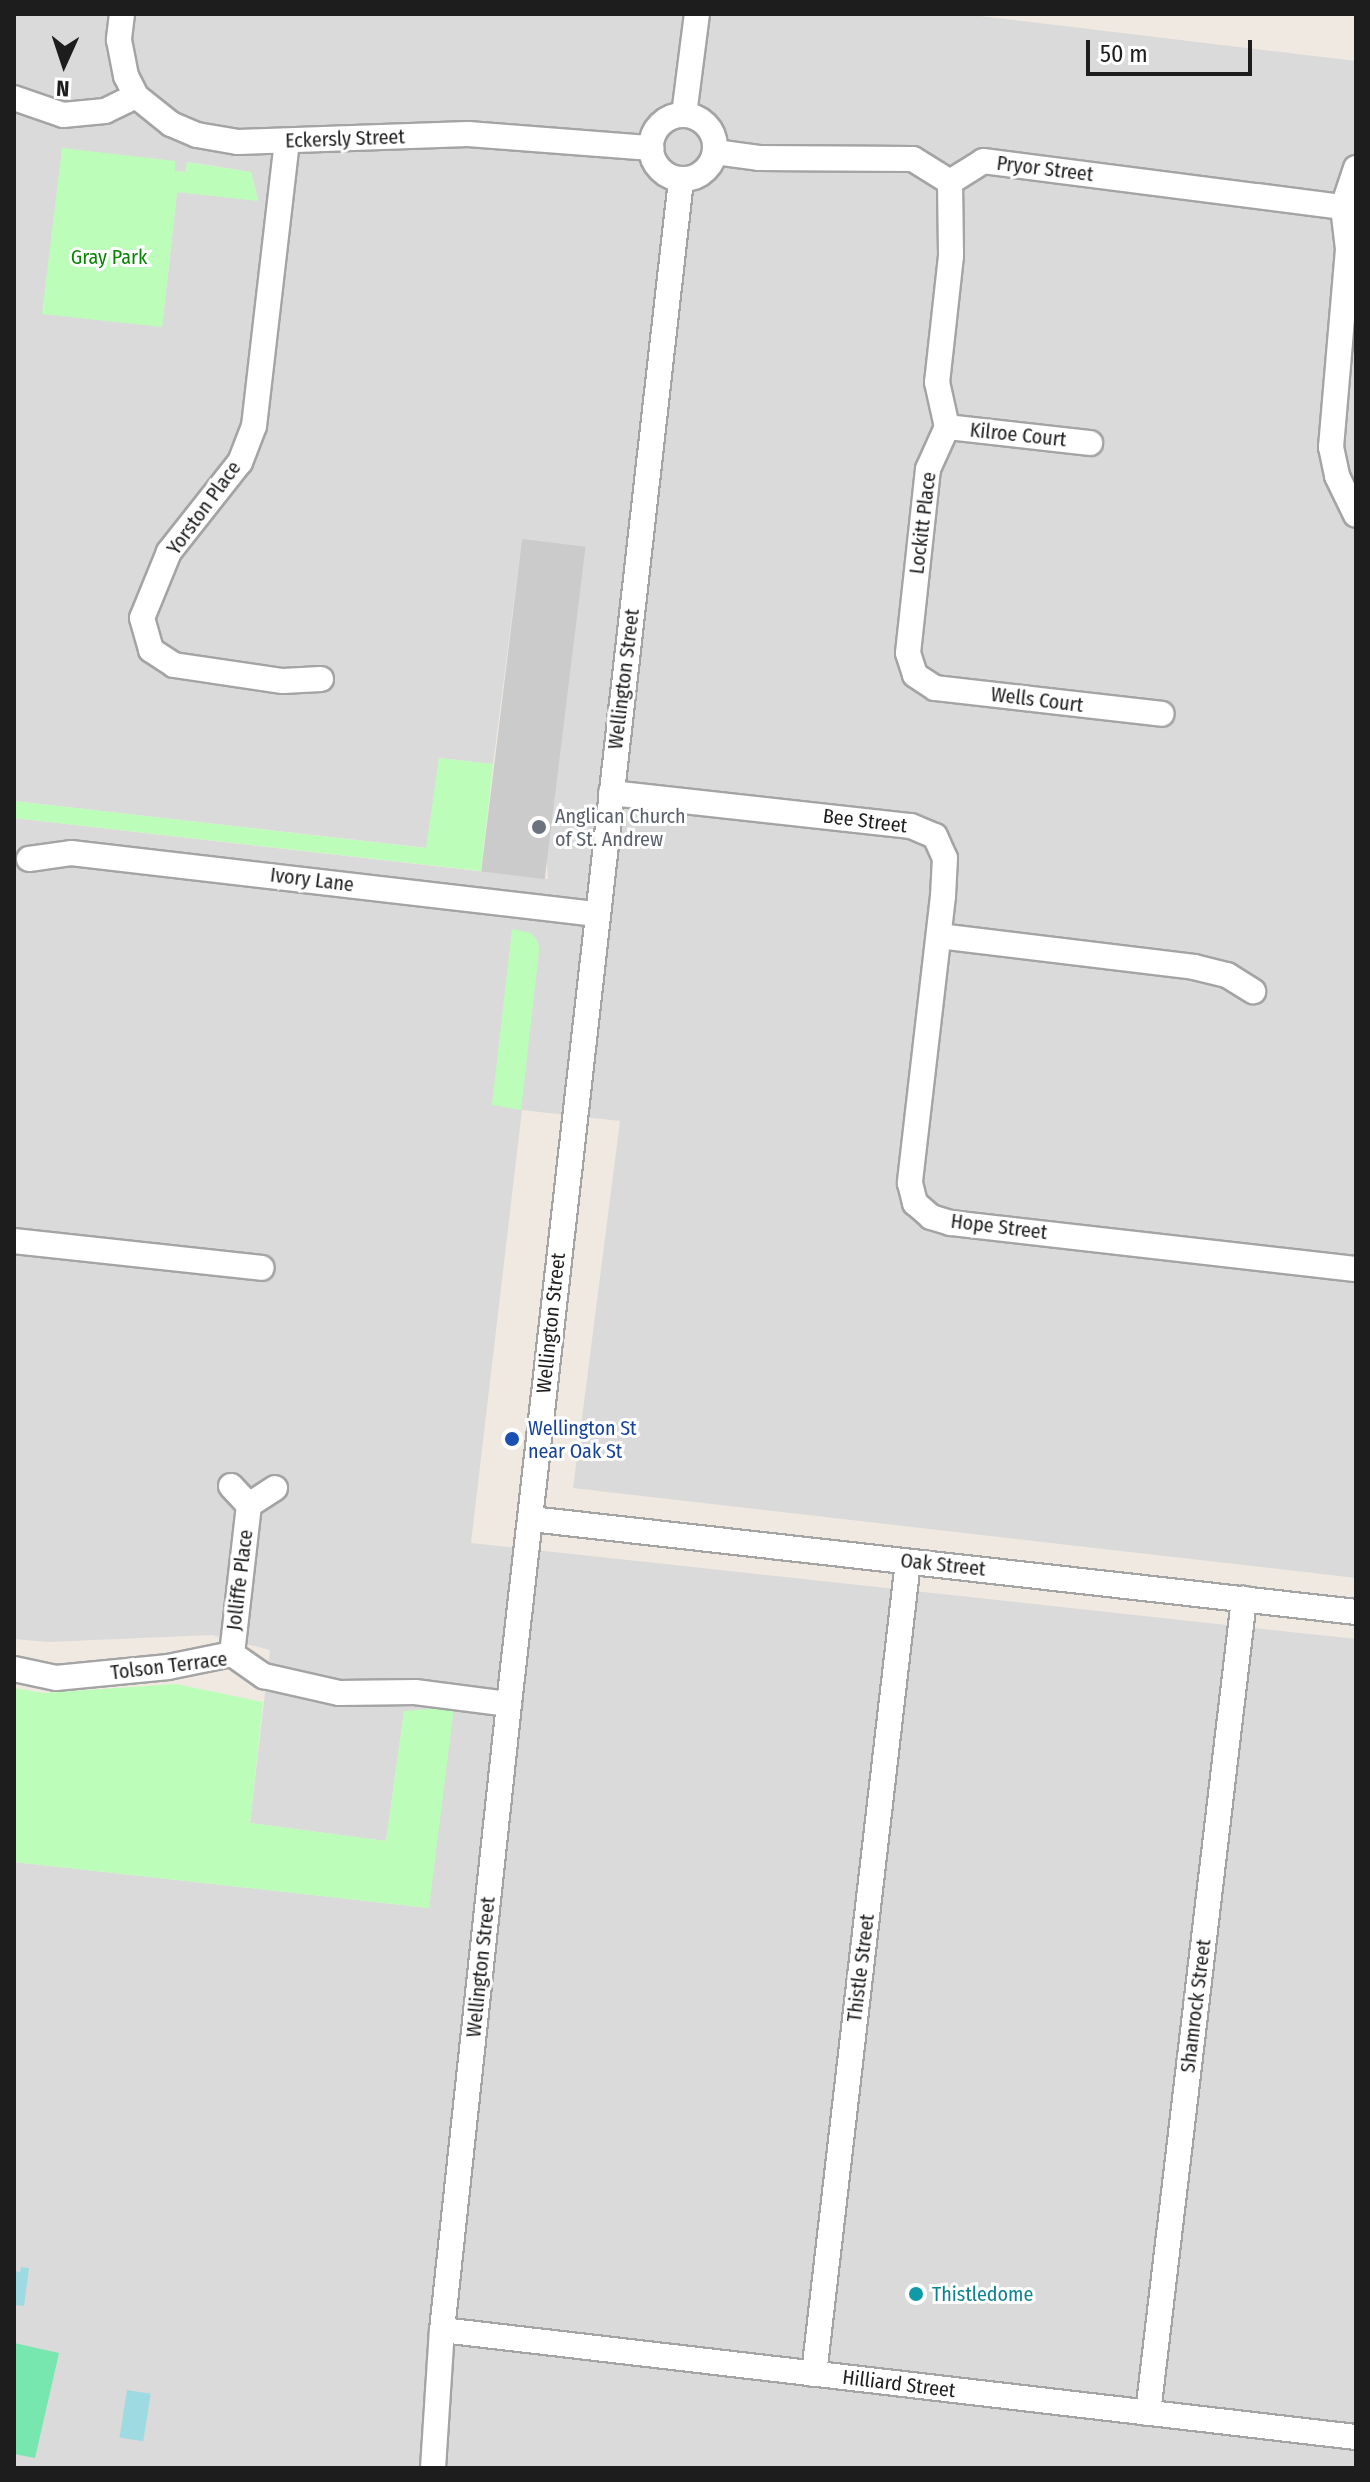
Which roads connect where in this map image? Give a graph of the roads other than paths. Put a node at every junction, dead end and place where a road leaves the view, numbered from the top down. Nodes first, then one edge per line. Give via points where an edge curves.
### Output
1 (122, 14) edge
2 (697, 14) edge
3 (136, 96) junction
4 (14, 98) edge
5 (684, 115) junction
6 (287, 141) junction
7 (651, 148) junction
8 (715, 152) junction
9 (1356, 168) edge
10 (681, 180) junction
11 (950, 182) junction
12 (1343, 207) junction
13 (947, 427) junction
14 (1090, 443) dead end
15 (1356, 515) edge
16 (915, 675) joint
17 (321, 679) dead end
18 (1162, 714) dead end
19 (611, 793) junction
20 (29, 859) dead end
21 (596, 914) junction
22 (939, 936) junction
23 (1253, 991) dead end
24 (14, 1241) edge
25 (262, 1268) dead end
26 (1356, 1269) edge
27 (231, 1486) dead end
28 (275, 1488) dead end
29 (249, 1505) junction
30 (531, 1519) junction
31 (908, 1562) junction
32 (1244, 1599) junction
33 (1356, 1612) edge
34 (232, 1654) junction
35 (14, 1669) edge
36 (509, 1704) junction
37 (442, 2330) junction
38 (814, 2374) junction
39 (1148, 2413) junction
40 (1356, 2437) edge
41 (433, 2468) edge

1 - 3 street via 119,40
2 - 5 street
3 - 4 street via 105,111 63,115
3 - 6 street, Eckersly Street via 171,124 197,135 238,142
5 - 7 street via 660,124
5 - 8 street via 708,127
6 - 7 street, Eckersly Street via 468,134
6 - 17 street, Yorston Place via 254,426 240,462 169,552 142,618 151,650 174,665 283,681
7 - 10 street via 660,170
8 - 10 street via 703,173
8 - 11 street via 759,158 913,159
9 - 12 street
10 - 19 street, Wellington Street
11 - 12 street, Pryor Street via 983,161
11 - 13 street via 951,256 937,382
12 - 15 street via 1348,249 1331,447 1337,476
13 - 14 street, Kilroe Court
13 - 16 street, Lockitt Place via 928,469 908,653
16 - 18 street, Wells Court via 935,688
19 - 21 street, Wellington Street
19 - 22 street, Bee Street via 928,831 945,858
20 - 21 street, Ivory Lane via 71,853
21 - 30 street, Wellington Street
22 - 23 street via 1194,967 1227,975
22 - 26 street, Hope Street via 910,1183 922,1211 951,1223
24 - 25 street
27 - 29 street, Jolliffe Place
28 - 29 street, Jolliffe Place
29 - 34 street, Jolliffe Place
30 - 31 street, Oak Street
30 - 36 street, Wellington Street
31 - 32 street, Oak Street
31 - 38 street, Thistle Street
32 - 33 street, Oak Street
32 - 39 street, Shamrock Street
34 - 35 street, Tolson Terrace via 168,1667 56,1678
34 - 36 street, Tolson Terrace via 264,1676 339,1693 415,1692
36 - 37 street, Wellington Street
37 - 38 street, Hilliard Street
37 - 41 street, Wellington Street
38 - 39 street, Hilliard Street
39 - 40 street, Hilliard Street

